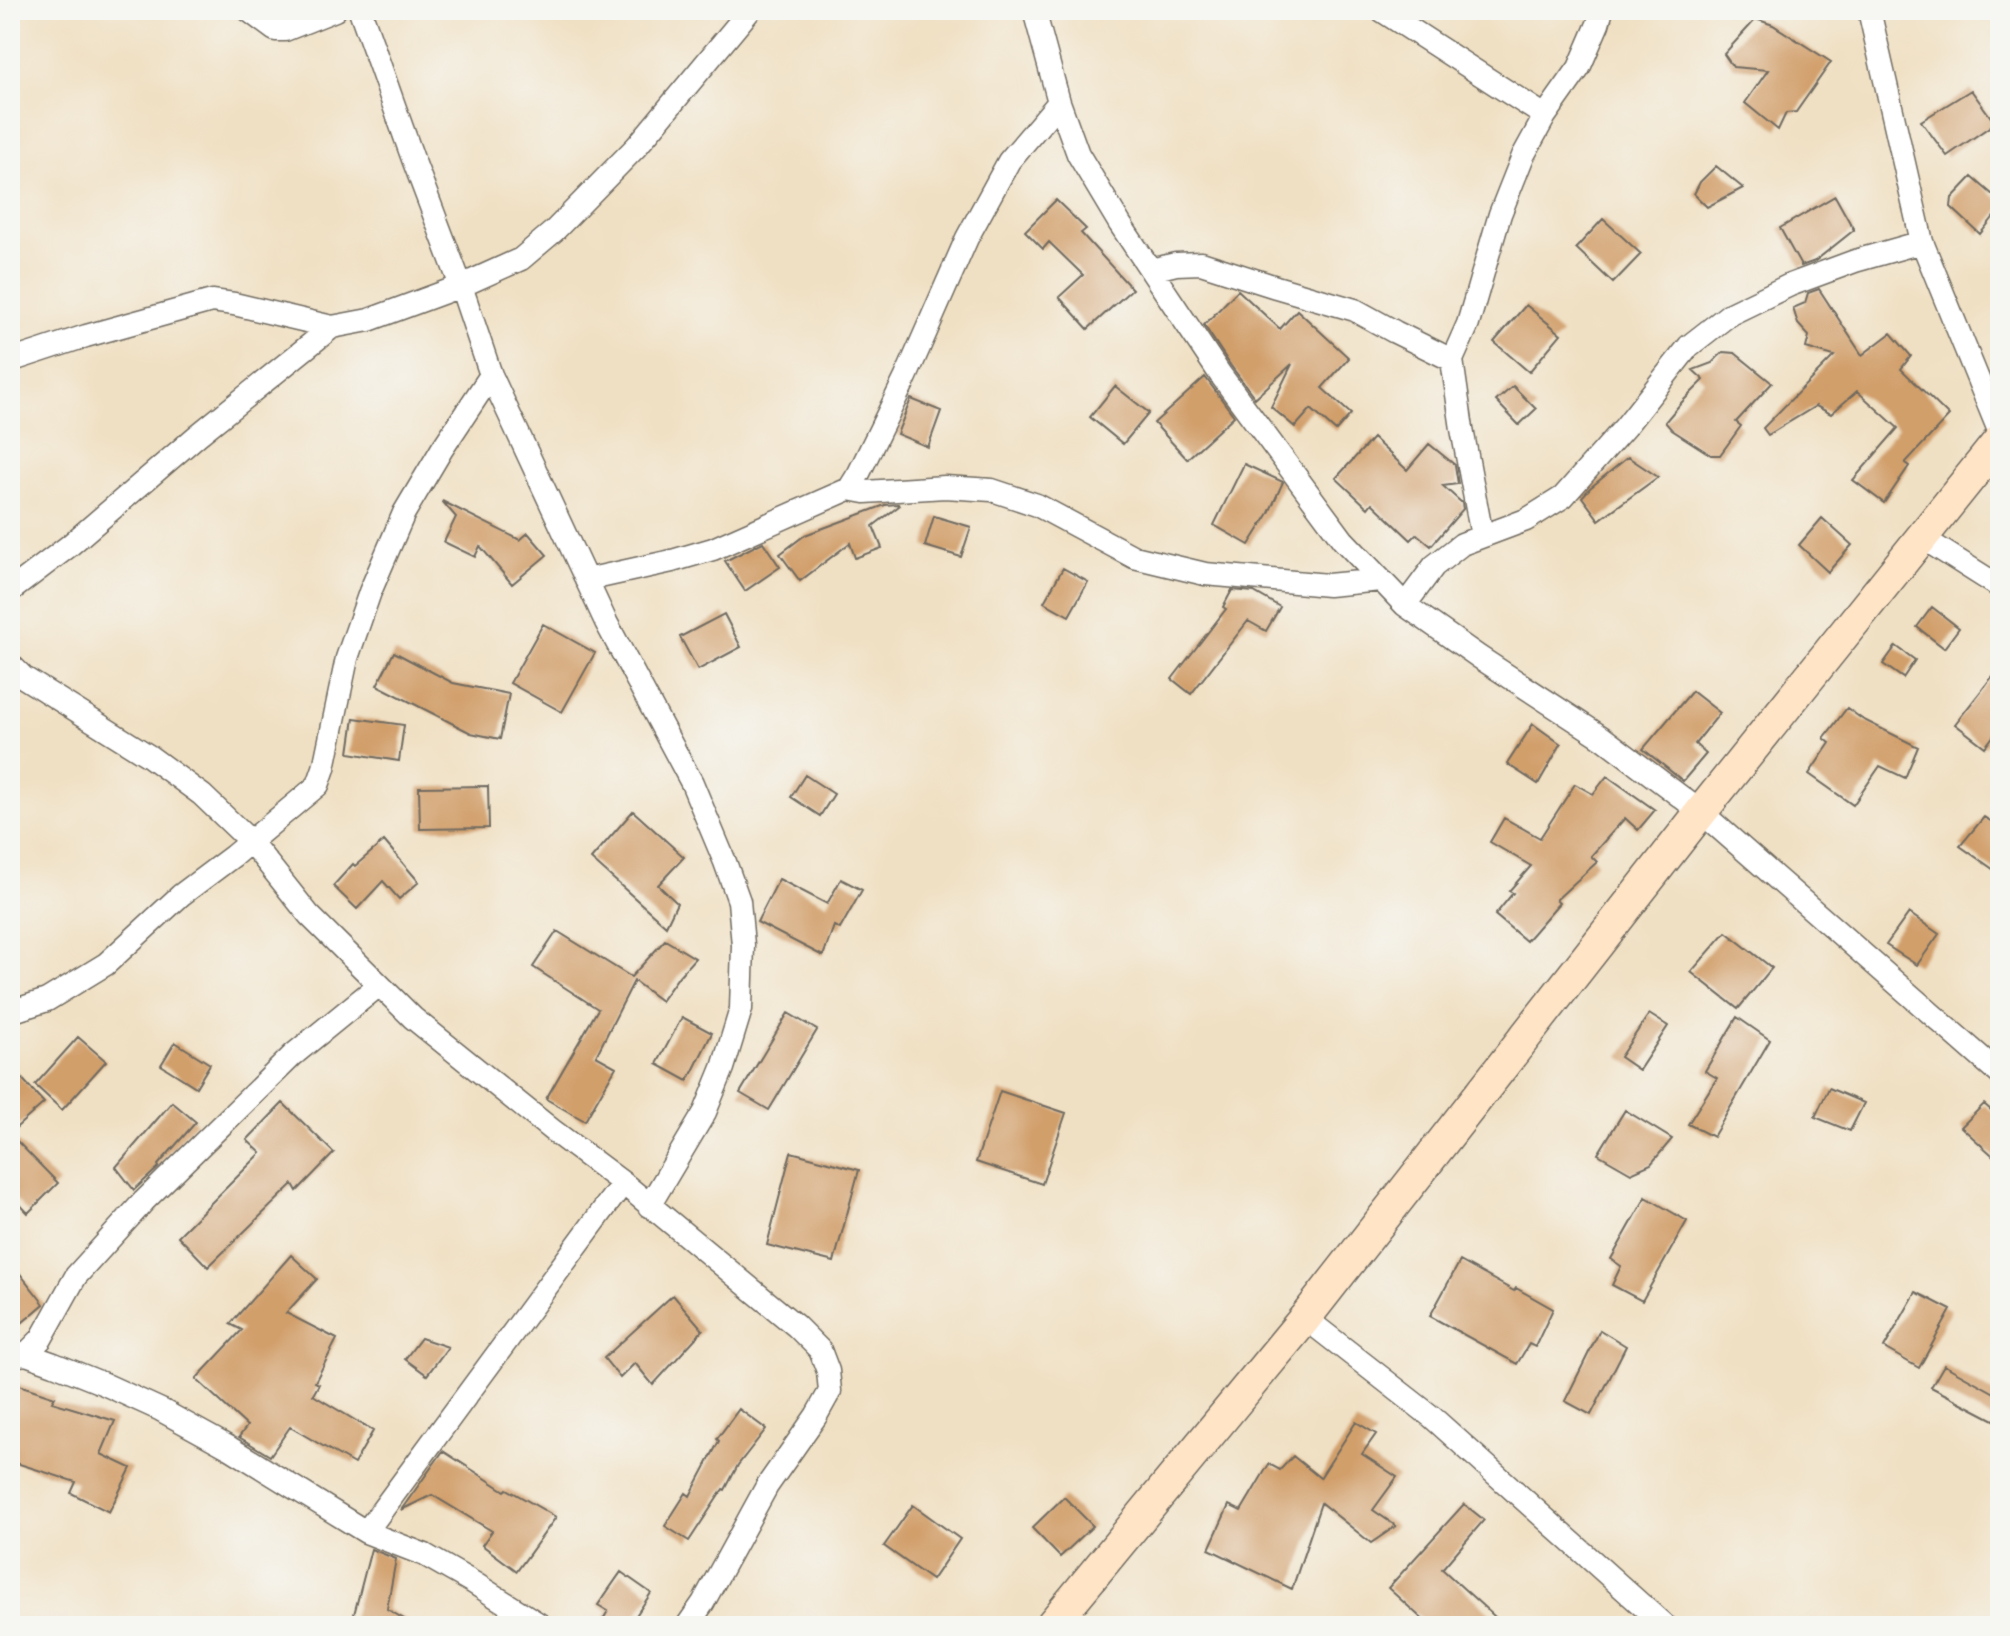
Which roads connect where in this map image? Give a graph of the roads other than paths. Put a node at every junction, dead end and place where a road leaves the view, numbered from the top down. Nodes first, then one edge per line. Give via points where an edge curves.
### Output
1 (248, 10) edge
2 (335, 10) edge
3 (360, 10) edge
4 (750, 10) edge
5 (1034, 10) edge
6 (1381, 10) edge
7 (1602, 10) edge
8 (1869, 10) edge
9 (1059, 102) junction
10 (1545, 116) junction
11 (1922, 242) junction
12 (1151, 270) junction
13 (461, 286) junction
14 (332, 327) junction
15 (1452, 360) junction
16 (10, 361) edge
17 (491, 375) junction
18 (2000, 433) edge
19 (2000, 440) edge
20 (849, 489) junction
21 (1482, 536) junction
22 (1921, 537) junction
23 (586, 580) junction
24 (1381, 580) junction
25 (2000, 587) edge
26 (10, 591) edge
27 (1405, 605) junction
28 (10, 664) edge
29 (1701, 812) junction
30 (250, 841) junction
31 (379, 985) junction
32 (10, 1012) edge
33 (2000, 1074) edge
34 (623, 1183) junction
35 (649, 1206) junction
36 (1305, 1318) junction
37 (18, 1355) edge
38 (366, 1532) junction
39 (1654, 1622) edge
40 (542, 1626) edge
41 (687, 1626) edge
42 (1051, 1626) edge

1 - 2 street via 275,30
3 - 13 street
4 - 13 street via 637,146 554,231 521,259
5 - 9 street
6 - 10 street
7 - 10 street via 1579,68
8 - 11 street
9 - 12 street via 1078,154
9 - 20 street via 1009,161 967,238
10 - 15 street via 1500,214
11 - 18 street
11 - 21 street via 1790,285 1730,314 1689,346 1563,497 1526,520
12 - 15 street via 1201,263 1355,310
12 - 24 street via 1334,528
13 - 14 street via 369,320
13 - 17 street
14 - 16 street via 212,301
14 - 26 street
15 - 21 street
17 - 23 street
17 - 30 street via 404,513 370,592 347,658 318,785
19 - 22 street
20 - 23 street via 713,549
20 - 24 street via 992,490 1037,505 1134,557 1205,574 1328,585
21 - 27 street via 1434,566
22 - 25 street
22 - 29 street
23 - 35 street via 692,783 739,901 742,930 741,1009 723,1068 705,1112
24 - 27 street
27 - 29 street via 1603,738
28 - 30 street via 160,764
29 - 33 street
29 - 36 street
30 - 31 street via 309,915
30 - 32 street via 106,964 47,1000
31 - 34 street via 470,1065
31 - 37 street via 293,1055 144,1201 76,1276 41,1339
34 - 35 street
34 - 38 street
35 - 41 street via 820,1350 830,1391 767,1486
36 - 39 street via 1432,1417
36 - 42 street
37 - 38 street via 161,1410
38 - 40 street via 425,1555

